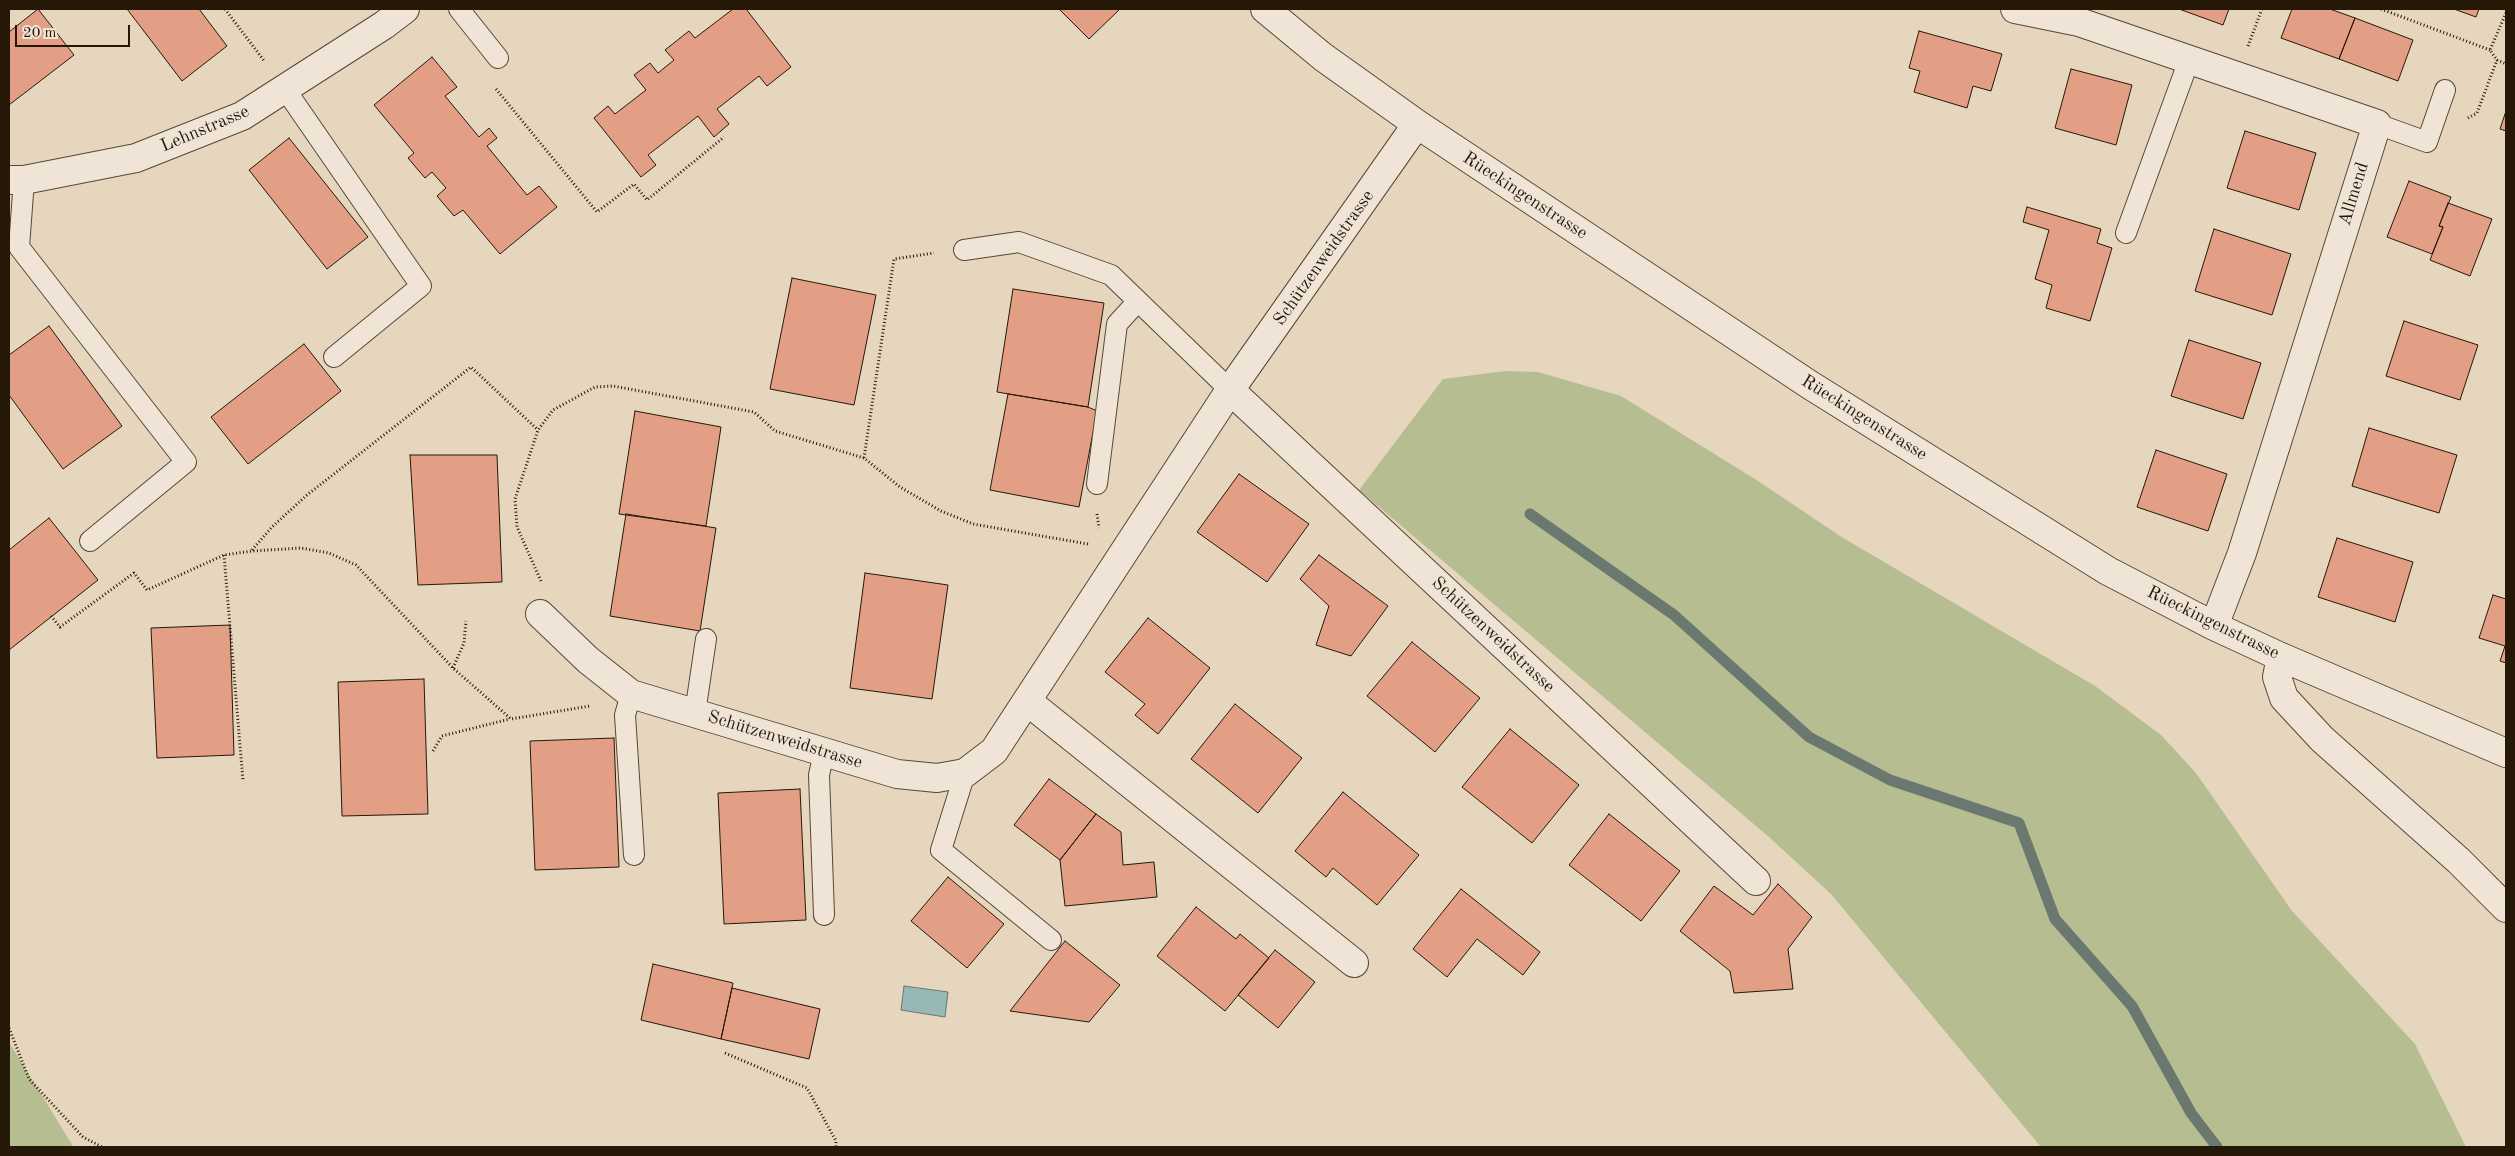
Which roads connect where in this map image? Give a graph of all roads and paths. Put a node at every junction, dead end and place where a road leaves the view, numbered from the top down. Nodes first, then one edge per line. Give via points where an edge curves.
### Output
1 (225, 9) edge
2 (405, 9) edge
3 (459, 9) edge
4 (1266, 9) edge
5 (2015, 9) edge
6 (2380, 9) edge
7 (2506, 13) edge
8 (2490, 50) junction
9 (498, 58) dead end
10 (2189, 60) junction
11 (266, 64) dead end
12 (2506, 64) edge
13 (493, 85) dead end
14 (285, 88) junction
15 (2445, 90) dead end
16 (1417, 124) junction
17 (2377, 124) junction
18 (724, 137) dead end
19 (16, 180) edge
20 (2126, 232) dead end
21 (964, 250) joint
22 (14, 252) edge
23 (1138, 301) junction
24 (334, 357) dead end
25 (1230, 390) junction
26 (538, 430) junction
27 (864, 458) junction
28 (1097, 484) dead end
29 (1097, 516) dead end
30 (1098, 525) dead end
31 (90, 541) dead end
32 (1090, 544) dead end
33 (252, 551) junction
34 (224, 555) junction
35 (542, 602) joint
36 (51, 616) dead end
37 (466, 621) dead end
38 (2214, 626) junction
39 (706, 639) dead end
40 (2282, 657) junction
41 (453, 668) junction
42 (631, 694) junction
43 (1027, 701) junction
44 (695, 713) junction
45 (511, 719) junction
46 (432, 751) dead end
47 (824, 752) junction
48 (2506, 753) edge
49 (965, 772) junction
50 (243, 780) dead end
51 (634, 855) dead end
52 (1756, 881) dead end
53 (2506, 908) edge
54 (824, 915) dead end
55 (1051, 940) dead end
56 (1354, 963) dead end
57 (9, 1028) edge
58 (726, 1053) dead end
59 (102, 1147) edge
60 (836, 1147) edge

1 - 11 path
2 - 14 street, Lehnstrasse
3 - 9 lane
4 - 16 street, Rüeckingenstrasse via 1323,57
5 - 10 street via 2079,22
6 - 8 path
7 - 8 path
8 - 12 path via 2497,60
10 - 17 street
10 - 20 lane
13 - 18 path via 598,212 634,184 647,200
14 - 19 street, Lehnstrasse via 242,116 136,158
14 - 24 lane via 421,286
15 - 17 lane via 2427,142
16 - 25 street, Schützenweidstrasse
16 - 38 street, Rüeckingenstrasse via 1819,390 2108,571
17 - 38 street, Allmend via 2242,553
19 - 22 lane
21 - 23 lane via 1019,242 1111,275
21 - 27 path via 894,260
22 - 31 lane via 186,462
23 - 25 lane
23 - 28 lane via 1117,324
25 - 43 street, Schützenweidstrasse
25 - 52 street, Schützenweidstrasse
26 - 27 path via 553,410 595,387 613,386 754,412 775,431
26 - 33 path via 471,367 307,495
26 - 35 path via 515,499 517,527
27 - 32 path via 900,487 941,511 973,524
29 - 30 path
33 - 34 path
33 - 41 path via 301,548 356,565
34 - 36 path via 147,590 134,573 60,627
34 - 50 path
35 - 42 street, Schützenweidstrasse via 588,660
37 - 41 path via 464,644
38 - 40 street, Rüeckingenstrasse
39 - 44 lane
40 - 48 street, Rüeckingenstrasse
40 - 53 street via 2278,677 2284,698 2322,739 2459,861
41 - 45 path
42 - 44 street, Schützenweidstrasse
42 - 45 path via 584,707
42 - 51 lane via 625,715
43 - 49 street, Schützenweidstrasse via 994,751
43 - 56 street
44 - 47 street, Schützenweidstrasse
45 - 46 path via 442,736
47 - 49 street, Schützenweidstrasse via 897,774 937,778
47 - 54 lane via 819,775
49 - 55 lane via 941,850
57 - 59 path via 30,1079 83,1137
58 - 60 path via 807,1088 836,1141

